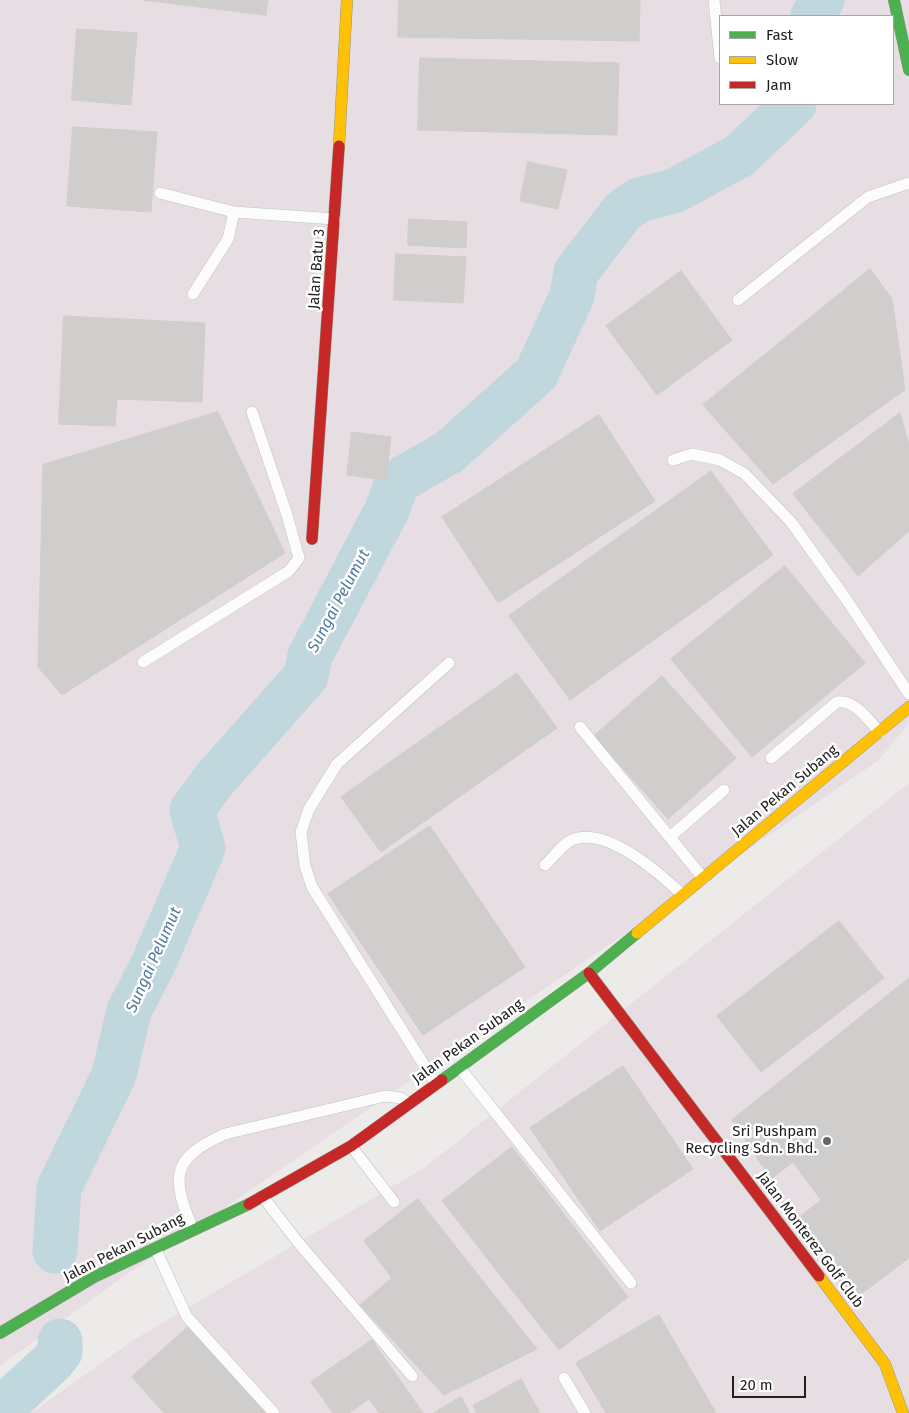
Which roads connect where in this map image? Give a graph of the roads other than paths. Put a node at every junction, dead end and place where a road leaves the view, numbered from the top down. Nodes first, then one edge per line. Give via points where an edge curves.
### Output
1 (347, 0) edge
2 (714, 0) edge
3 (894, 0) edge
4 (719, 48) edge
5 (909, 70) edge
6 (909, 183) edge
7 (160, 194) dead end
8 (234, 212) junction
9 (335, 219) junction
10 (193, 294) dead end
11 (738, 300) dead end
12 (252, 412) dead end
13 (673, 460) dead end
14 (301, 512) junction
15 (312, 539) dead end
16 (143, 662) dead end
17 (449, 663) dead end
18 (909, 694) edge
19 (909, 707) edge
20 (580, 728) dead end
21 (880, 732) junction
22 (771, 758) dead end
23 (724, 790) dead end
24 (670, 837) junction
25 (545, 865) dead end
26 (703, 878) junction
27 (683, 895) junction
28 (589, 973) junction
29 (457, 1064) junction
30 (436, 1084) junction
31 (408, 1104) junction
32 (351, 1146) junction
33 (263, 1197) junction
34 (394, 1202) dead end
35 (193, 1230) junction
36 (156, 1250) junction
37 (631, 1283) dead end
38 (0, 1333) edge
39 (412, 1376) dead end
40 (564, 1378) dead end
41 (274, 1413) edge
42 (585, 1413) edge
43 (903, 1413) edge

1 - 9 street, Jalan Batu 3
2 - 4 lane
3 - 5 street
6 - 11 lane via 868,197
7 - 8 lane
8 - 9 lane
8 - 10 lane via 228,239
9 - 14 street, Jalan Batu 3
12 - 14 lane
13 - 18 lane via 692,454 720,460 746,474 791,522
14 - 15 street, Jalan Batu 3
14 - 16 lane via 296,566
17 - 30 lane via 337,764 309,809 301,832 305,866 312,887
19 - 21 street, Jalan Pekan Subang
20 - 24 lane
21 - 22 lane via 854,705 837,702
21 - 26 street, Jalan Pekan Subang
23 - 24 lane
24 - 26 lane
25 - 27 lane via 571,840 587,837 613,843 659,872
26 - 27 street, Jalan Pekan Subang
27 - 28 street, Jalan Pekan Subang
28 - 29 street, Jalan Pekan Subang
28 - 43 street, Jalan Monterez Golf Club via 885,1364
29 - 30 street, Jalan Pekan Subang
29 - 37 lane
30 - 31 street, Jalan Pekan Subang
31 - 32 street, Jalan Pekan Subang
31 - 35 lane via 402,1098 385,1096 225,1134 203,1144 184,1163 177,1184
32 - 33 street, Jalan Pekan Subang
32 - 34 lane
33 - 35 street, Jalan Pekan Subang
33 - 39 lane
35 - 36 street, Jalan Pekan Subang
36 - 38 street, Jalan Pekan Subang via 94,1277
36 - 41 lane via 187,1317
40 - 42 lane

